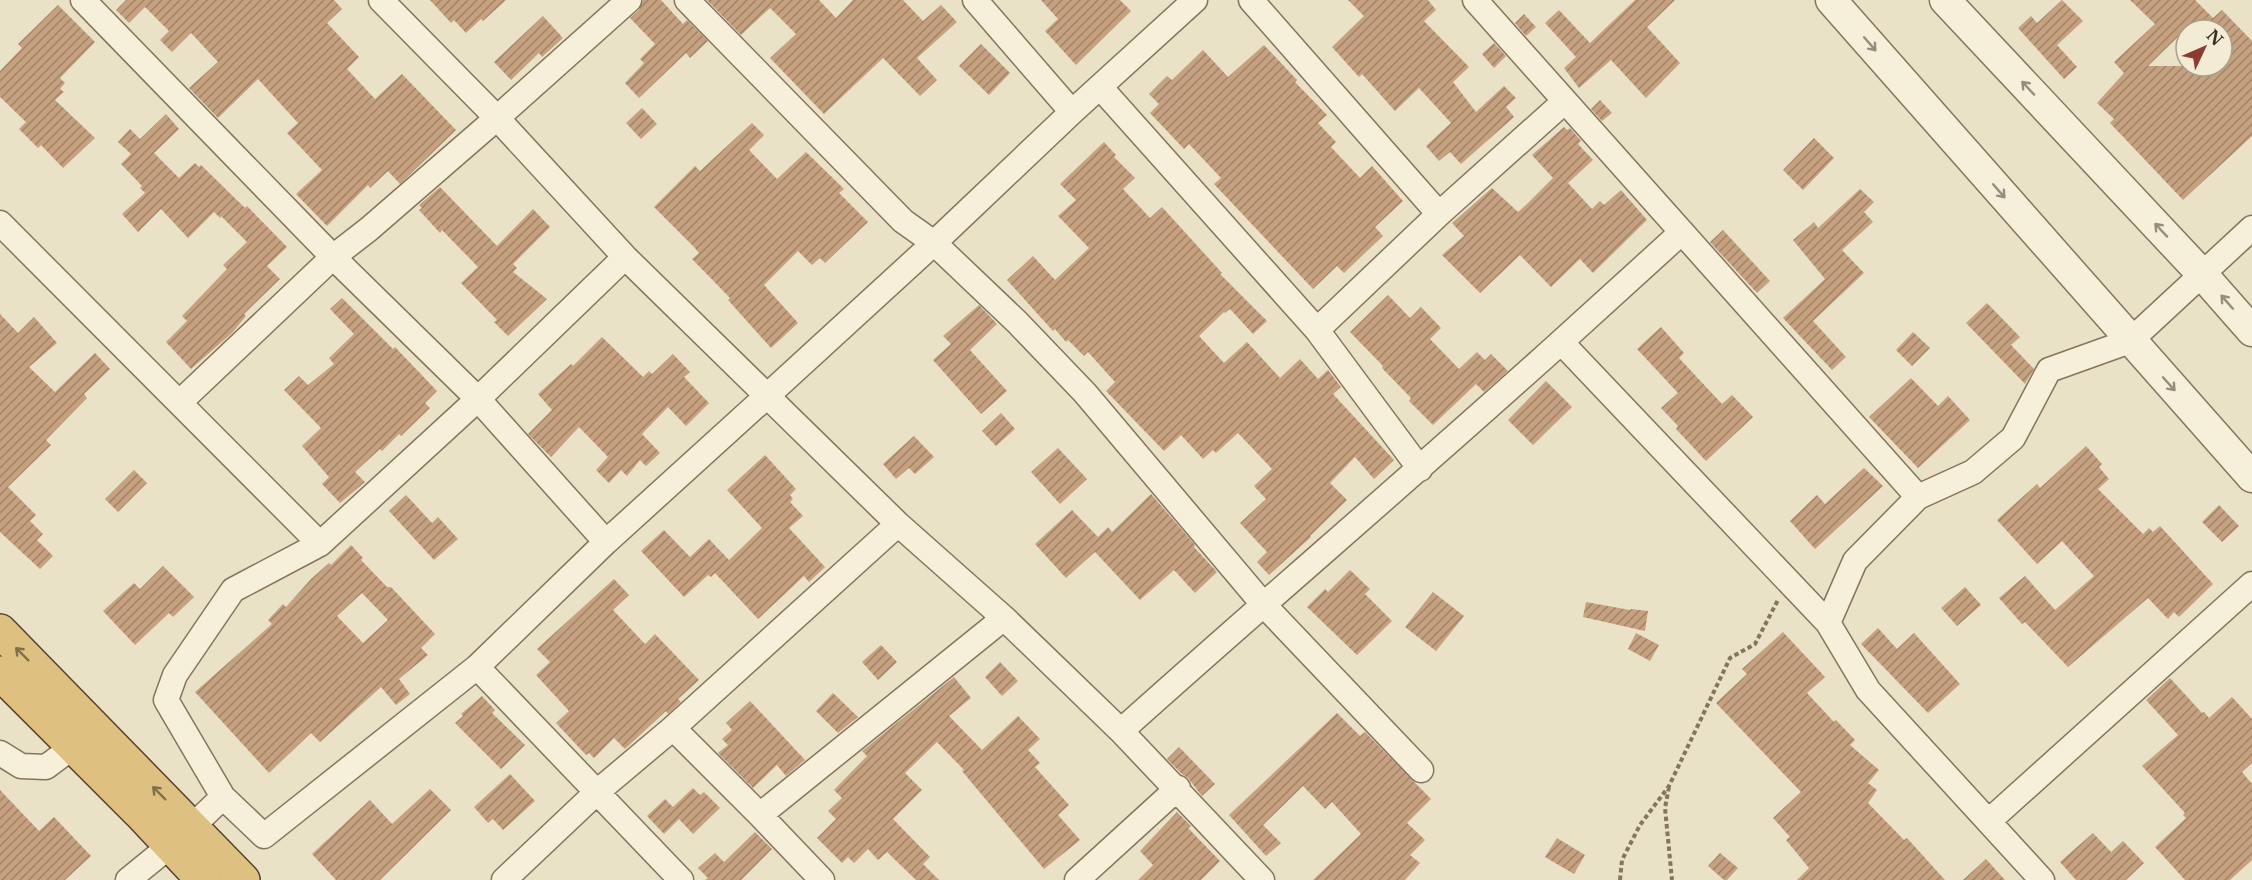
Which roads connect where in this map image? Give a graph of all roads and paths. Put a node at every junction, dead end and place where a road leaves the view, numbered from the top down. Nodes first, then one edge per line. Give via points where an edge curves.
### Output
1 (83, 0) edge
2 (381, 0) edge
3 (629, 0) edge
4 (687, 0) edge
5 (975, 0) edge
6 (1195, 0) edge
7 (1251, 0) edge
8 (1475, 0) edge
9 (1832, 0) edge
10 (1945, 0) edge
11 (1100, 87) junction
12 (1565, 101) junction
13 (1072, 112) junction
14 (497, 118) junction
15 (1439, 214) junction
16 (0, 223) edge
17 (2252, 228) edge
18 (1682, 232) junction
19 (934, 243) junction
20 (333, 257) junction
21 (625, 257) junction
22 (2201, 273) junction
23 (1317, 330) junction
24 (2252, 331) edge
25 (2130, 341) junction
26 (1561, 342) junction
27 (768, 395) junction
28 (478, 399) junction
29 (180, 402) junction
30 (1420, 469) junction
31 (2252, 477) edge
32 (1918, 497) junction
33 (898, 524) junction
34 (606, 542) junction
35 (320, 544) junction
36 (1788, 581) junction
37 (2252, 584) edge
38 (1263, 604) junction
39 (1004, 618) junction
40 (1828, 623) junction
41 (0, 631) edge
42 (477, 667) junction
43 (0, 673) edge
44 (673, 728) junction
45 (1121, 731) junction
46 (74, 746) junction
47 (0, 753) edge
48 (1421, 770) dead end
49 (1669, 786) junction
50 (1178, 788) junction
51 (597, 792) junction
52 (223, 797) junction
53 (760, 815) junction
54 (1989, 821) junction
55 (180, 835) junction
56 (128, 880) edge
57 (203, 880) edge
58 (243, 880) edge
59 (504, 880) edge
60 (681, 880) edge
61 (822, 880) edge
62 (1077, 880) edge
63 (1262, 880) edge
64 (1620, 880) edge
65 (1672, 880) edge
66 (2042, 880) edge

1 - 20 street
2 - 14 street
3 - 14 street
4 - 19 street via 903,222
5 - 13 street
6 - 11 street
7 - 15 street
8 - 12 street
9 -> 25 street
22 -> 10 street
11 - 13 street
11 - 23 street
12 - 15 street
12 - 18 street
13 - 19 street
14 - 20 street
14 - 21 street
15 - 23 street
16 - 29 street
17 - 22 street
18 - 26 street
18 - 32 street
19 - 27 street
19 - 38 street via 1085,393
20 - 28 street
20 - 29 street
21 - 27 street
21 - 28 street
24 -> 22 street
22 - 25 street
23 - 30 street
25 -> 31 street
25 - 32 street via 2049,370 2013,438 1973,472
26 - 30 street
26 - 36 street
27 - 33 street
27 - 34 street
28 - 34 street
28 - 35 street
29 - 35 street
30 - 38 street
32 - 40 street via 1855,561
33 - 39 street
33 - 44 street
34 - 42 street
35 - 52 street via 234,590 175,675 166,700
36 - 40 street
36 - 49 path via 1755,644 1730,658
37 - 54 street
38 - 45 street
38 - 48 street
39 - 45 street
39 - 53 street
40 - 54 street via 1868,690
55 -> 41 highway
42 - 51 street
42 - 52 street via 264,836
43 - 46 highway
44 - 51 street
44 - 53 street
45 - 50 street
46 - 47 street via 46,767 21,766
46 - 55 highway
49 - 64 path via 1640,825 1622,860
49 - 65 path via 1665,808
50 - 62 street
50 - 63 street
51 - 59 street
51 - 60 street
52 - 55 street
53 - 61 street
54 - 66 street
55 - 56 street
55 - 57 highway
55 - 58 highway

